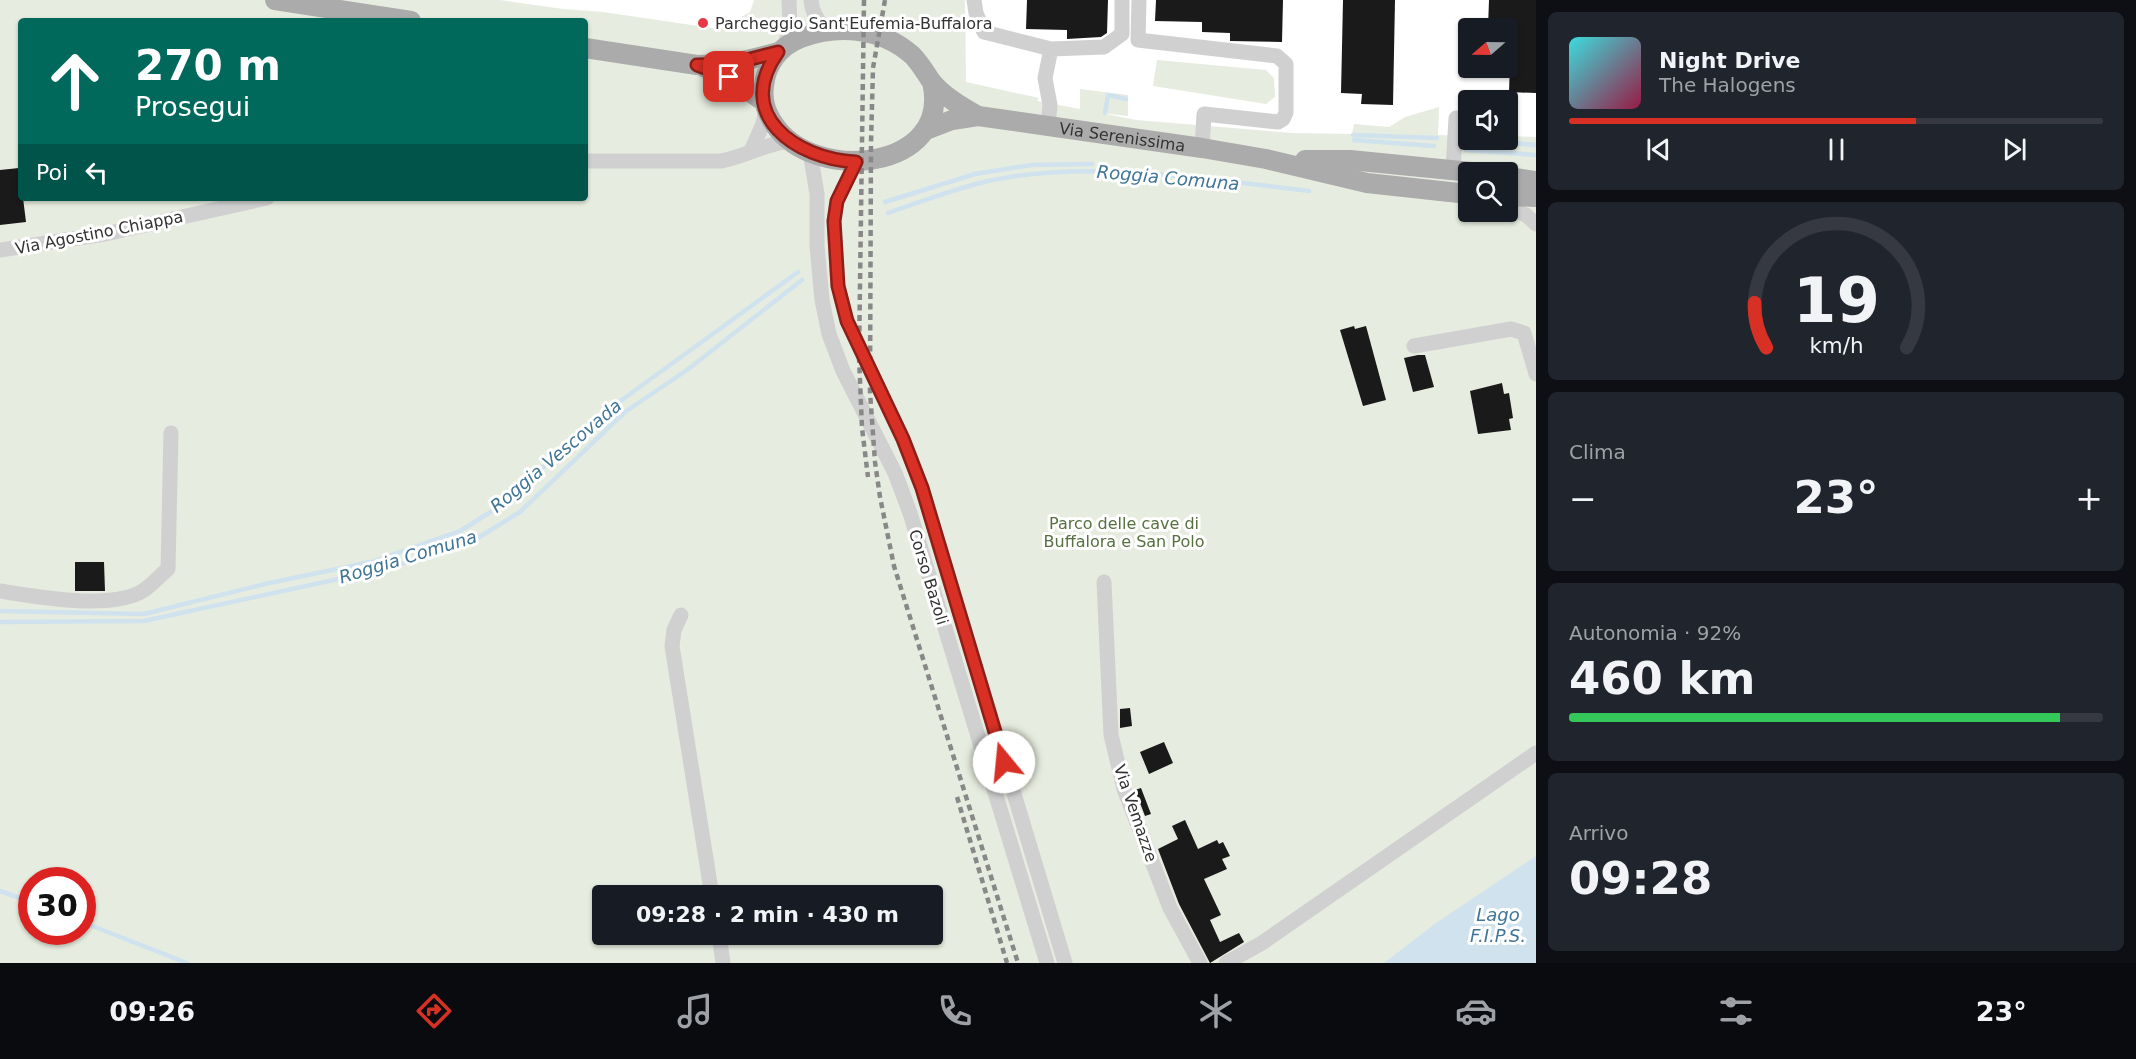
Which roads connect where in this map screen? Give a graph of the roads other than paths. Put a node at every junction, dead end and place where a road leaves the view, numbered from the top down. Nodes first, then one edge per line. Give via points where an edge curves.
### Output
1 (275, 0) edge
2 (789, 0) edge
3 (811, 0) edge
4 (974, 0) edge
5 (1122, 0) edge
6 (1139, 0) edge
7 (392, 18) edge
8 (829, 30) junction
9 (588, 48) edge
10 (782, 49) junction
11 (1051, 49) junction
12 (697, 65) junction
13 (932, 82) junction
14 (764, 105) junction
15 (978, 116) junction
16 (1456, 118) dead end
17 (1048, 126) junction
18 (926, 130) junction
19 (789, 141) junction
20 (1202, 148) junction
21 (751, 151) junction
22 (810, 152) junction
23 (1266, 159) junction
24 (588, 161) edge
25 (856, 162) junction
26 (1461, 162) edge
27 (1458, 171) edge
28 (1458, 174) edge
29 (1518, 178) edge
30 (1536, 181) edge
31 (1367, 183) junction
32 (1458, 194) edge
33 (1518, 196) edge
34 (1536, 196) edge
35 (254, 201) edge
36 (1518, 212) edge
37 (1536, 224) edge
38 (0, 250) edge
39 (1414, 346) dead end
40 (1536, 374) edge
41 (171, 433) dead end
42 (1104, 582) dead end
43 (0, 591) edge
44 (681, 615) dead end
45 (1536, 753) edge
46 (710, 885) edge
47 (721, 945) edge
48 (723, 963) edge
49 (1047, 963) edge
50 (1065, 963) edge
51 (1200, 963) edge
52 (1226, 963) edge

1 - 7 main road
2 - 10 street via 790,26
3 - 8 street via 813,13
4 - 11 street via 984,32
5 - 11 street via 1122,34 1104,47
6 - 20 street via 1138,40 1277,56 1286,64 1283,119 1278,122 1204,114
8 - 10 main road, Via Serenissima
8 - 13 main road, Via Serenissima via 859,31 888,40 914,57
9 - 12 main road, Via Serenissima
10 - 12 main road, Via Serenissima via 731,64
10 - 14 main road via 765,75
11 - 17 street via 1045,78 1050,105
12 - 14 main road, Via Serenissima via 729,77
13 - 15 main road, Via Serenissima
13 - 18 main road via 935,107
14 - 19 main road, Via Serenissima
14 - 21 street via 763,124
15 - 17 main road, Via Serenissima
15 - 18 main road, Via Serenissima via 951,120
16 - 26 street
17 - 20 main road, Via Serenissima
18 - 25 main road, Via Serenissima via 916,141 889,155
19 - 21 street
19 - 22 main road, Via Serenissima
20 - 23 main road, Via Serenissima
21 - 24 street via 721,161
22 - 25 main road, Via Serenissima via 832,160
22 - 49 street, Corso Bazoli via 817,194 822,300 829,334 910,513
23 - 27 main road, Via Serenissima via 1350,160
23 - 31 main road, Via Serenissima
25 - 50 street, Corso Bazoli via 837,201 834,221 838,286 847,321 922,488
28 - 31 main road via 1439,181 1389,176
29 - 30 main road
31 - 32 main road, Via Serenissima
33 - 34 main road
35 - 38 street, Via Agostino Chiappa via 105,234
36 - 37 street
39 - 40 street via 1510,329 1524,333
41 - 43 street via 168,569 141,592 117,599 51,600
42 - 51 street, Via Vemazze via 1111,735 1124,789 1170,908
44 - 46 street via 672,646
45 - 52 street via 1262,944
47 - 48 street

